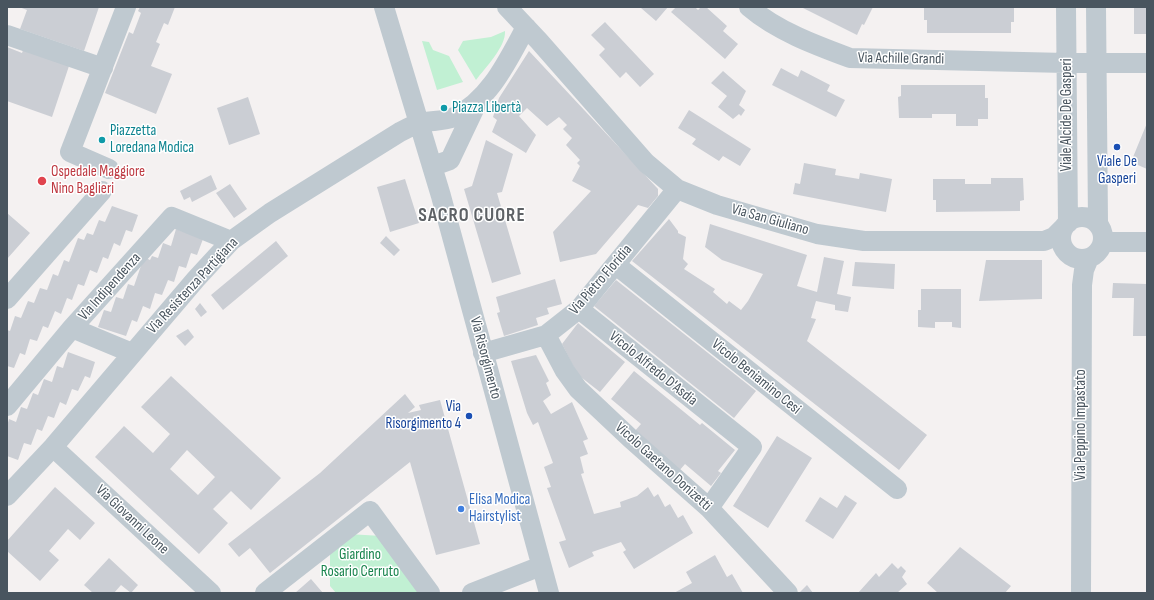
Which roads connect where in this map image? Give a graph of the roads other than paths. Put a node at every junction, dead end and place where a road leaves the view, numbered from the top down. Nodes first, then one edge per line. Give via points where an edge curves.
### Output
1 (126, 7) edge
2 (384, 7) edge
3 (507, 7) edge
4 (749, 7) edge
5 (1066, 7) edge
6 (1096, 7) edge
7 (526, 27) junction
8 (7, 35) edge
9 (1066, 63) junction
10 (1096, 63) junction
11 (1147, 63) edge
12 (103, 68) junction
13 (479, 99) junction
14 (419, 123) junction
15 (433, 166) junction
16 (109, 168) dead end
17 (677, 189) junction
18 (102, 191) dead end
19 (1098, 222) junction
20 (1066, 225) junction
21 (232, 241) junction
22 (1044, 241) junction
23 (1103, 242) junction
24 (1147, 242) edge
25 (1068, 254) junction
26 (1089, 258) junction
27 (616, 265) junction
28 (1082, 293) junction
29 (7, 299) edge
30 (580, 309) junction
31 (72, 328) junction
32 (546, 335) junction
33 (132, 353) junction
34 (483, 353) junction
35 (7, 406) edge
36 (53, 447) junction
37 (14, 477) edge
38 (897, 489) dead end
39 (7, 496) edge
40 (709, 508) junction
41 (542, 566) junction
42 (211, 593) edge
43 (265, 593) edge
44 (430, 593) edge
45 (472, 593) edge
46 (549, 593) edge
47 (788, 593) edge
48 (1081, 593) edge

1 - 12 street
2 - 14 street, Via Risorgimento
3 - 7 street, Via San Giuliano
4 - 9 street, Via Achille Grandi via 764,20 850,58
5 - 9 street, Viale Alcide De Gasperi
6 - 10 street, Viale Alcide De Gasperi
7 - 13 street via 505,65
7 - 17 street, Via San Giuliano via 646,163
8 - 12 street
9 - 10 street, Via Achille Grandi
9 - 20 street, Viale Alcide De Gasperi
10 - 11 street, Via Achille Grandi
10 - 19 street, Viale Alcide De Gasperi
12 - 16 street via 70,152
13 - 14 street, Via Resistenza Partigiana via 454,117
13 - 15 street via 450,160
14 - 15 street, Via Risorgimento
14 - 21 street, Via Resistenza Partigiana via 400,132 270,212
15 - 34 street, Via Risorgimento
17 - 22 street, Via San Giuliano via 717,205 817,234 864,241
17 - 27 street, Via Pietro Floridia
18 - 29 street
19 - 20 street via 1082,217 1074,218
19 - 23 street
20 - 22 street
20 - 25 street via 1061,241
21 - 31 street, Via Indipendenza via 172,217
21 - 33 street, Via Resistenza Partigiana
22 - 25 street via 1058,246
23 - 24 street
23 - 26 street via 1096,255
25 - 26 street via 1081,259
25 - 28 street
26 - 28 street, Via Peppino Impastato via 1084,270
27 - 30 street, Via Pietro Floridia
27 - 38 street, Vicolo Beniamino Cesi
28 - 48 street, Via Peppino Impastato
30 - 32 street, Via Pietro Floridia
30 - 40 street, Vicolo Alfredo D'Asdia via 752,447
31 - 33 street
31 - 35 street, Via Indipendenza
32 - 34 street, Via Pietro Floridia
32 - 40 street, Vicolo Gaetano Donizetti via 564,371 578,389
33 - 36 street, Via Resistenza Partigiana
34 - 41 street, Via Risorgimento
36 - 37 street, Via Resistenza Partigiana
36 - 42 street, Via Giovanni Leone
37 - 39 street, Via Resistenza Partigiana
40 - 47 street, Vicolo Gaetano Donizetti
41 - 45 street
41 - 46 street, Via Risorgimento
43 - 44 street via 370,511

